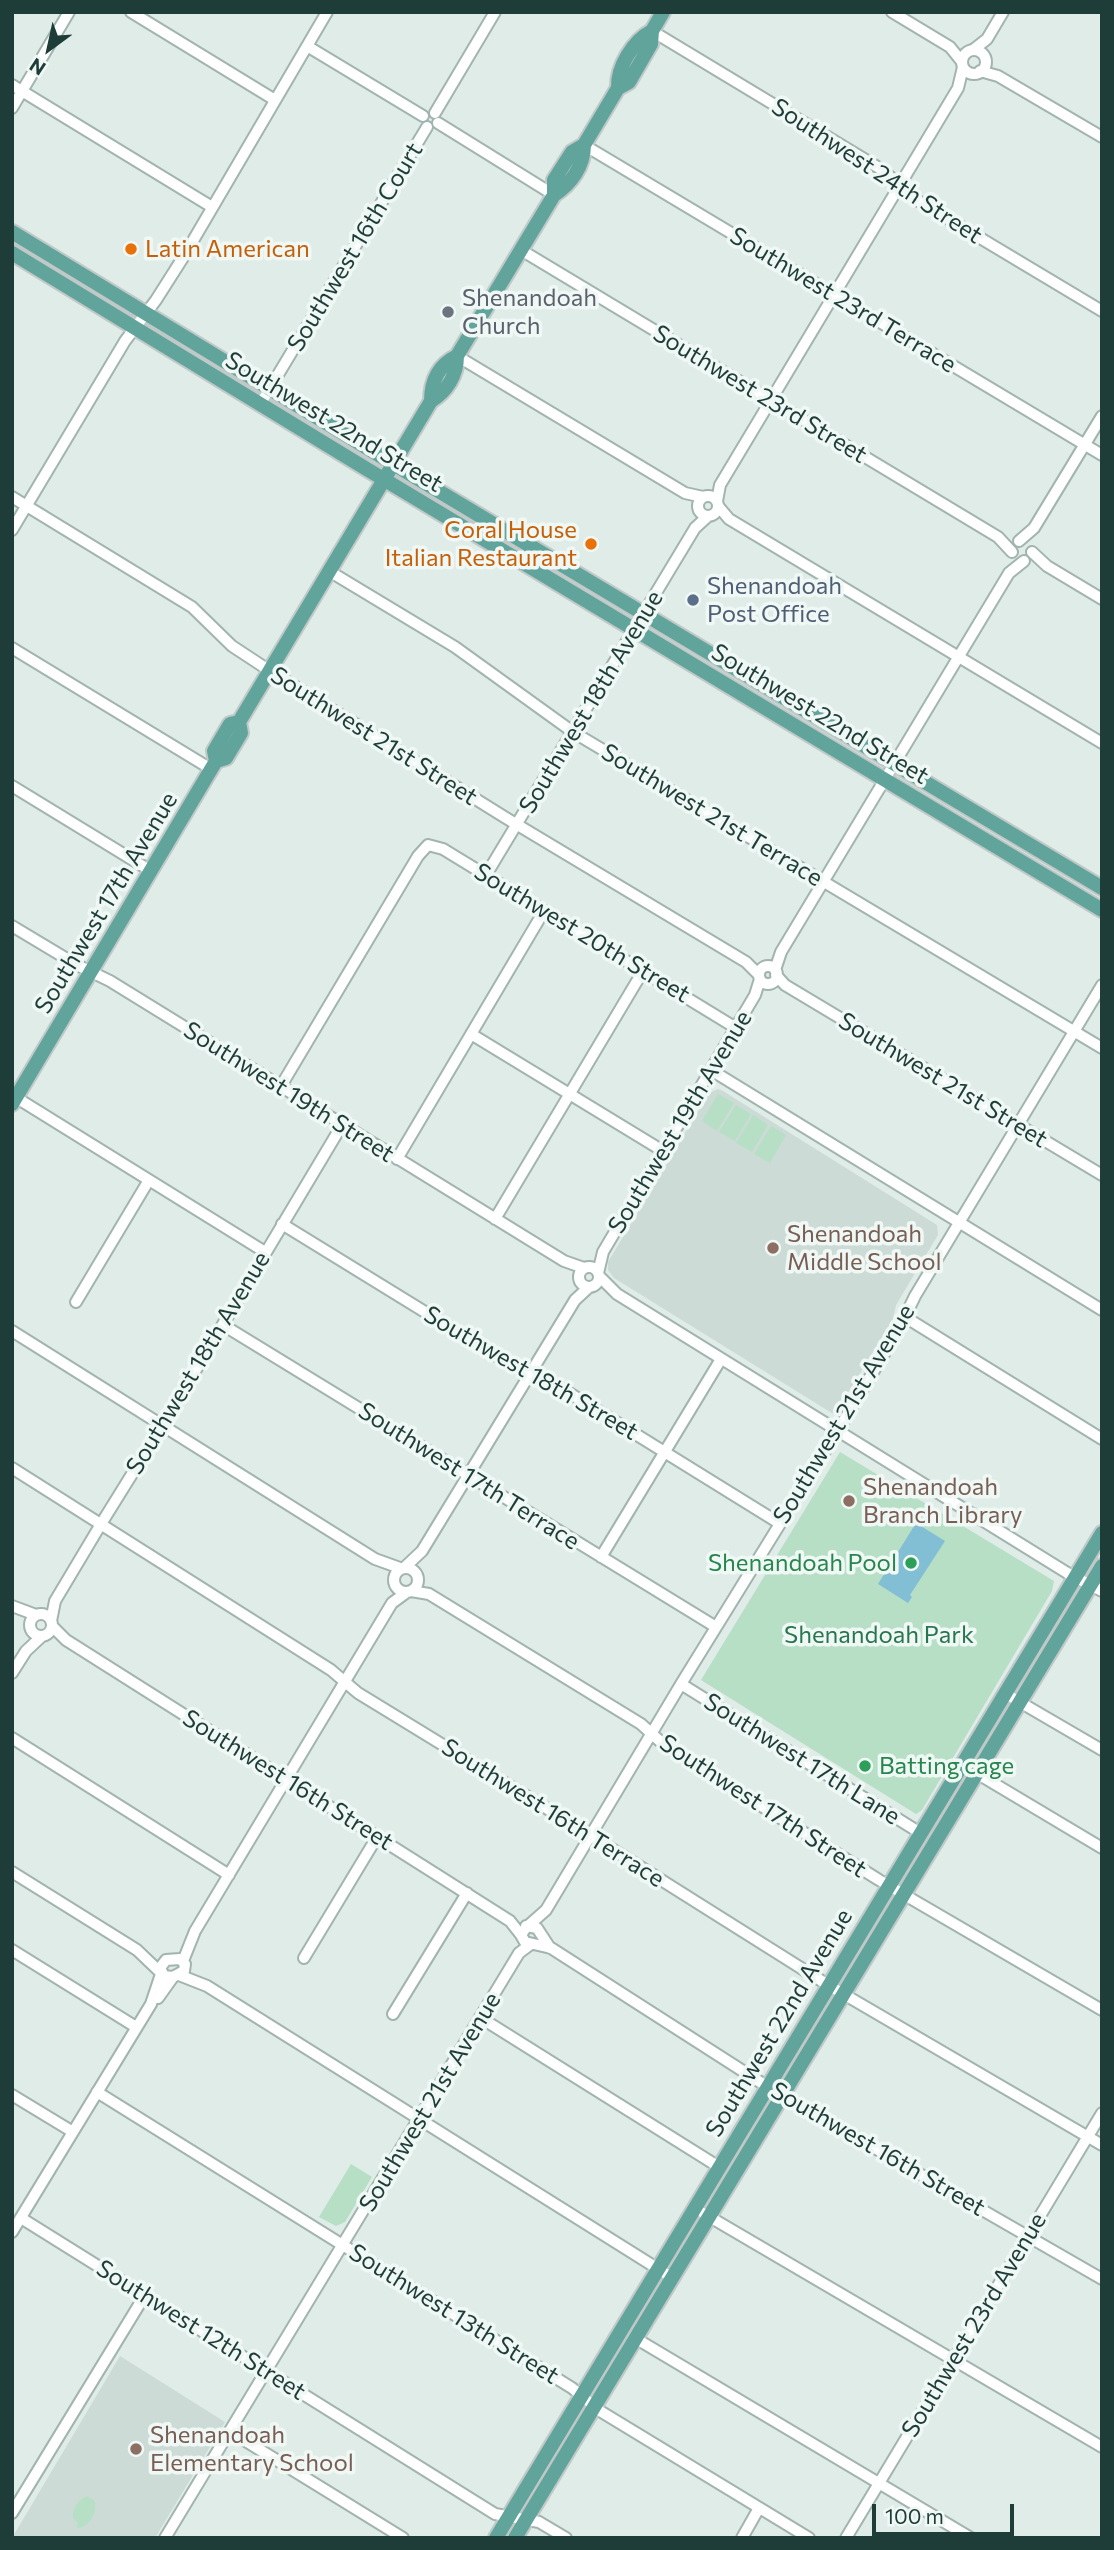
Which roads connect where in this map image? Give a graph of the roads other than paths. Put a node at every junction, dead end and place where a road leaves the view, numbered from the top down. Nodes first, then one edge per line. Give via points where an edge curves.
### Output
1 (69, 12) edge
2 (131, 12) edge
3 (327, 12) edge
4 (495, 12) edge
5 (663, 12) edge
6 (892, 12) edge
7 (1003, 12) edge
8 (652, 31) junction
9 (987, 39) junction
10 (307, 46) junction
11 (950, 47) junction
12 (971, 50) junction
13 (963, 64) junction
14 (981, 65) junction
15 (959, 86) junction
16 (17, 88) edge
17 (275, 100) junction
18 (12, 108) edge
19 (431, 120) junction
20 (1102, 138) edge
21 (584, 145) junction
22 (900, 186) junction
23 (554, 195) junction
24 (212, 207) junction
25 (12, 232) edge
26 (521, 250) junction
27 (12, 253) edge
28 (834, 295) junction
29 (1102, 311) edge
30 (146, 313) junction
31 (134, 328) junction
32 (457, 356) junction
33 (270, 388) junction
34 (771, 400) junction
35 (261, 403) junction
36 (1102, 416) edge
37 (1085, 445) junction
38 (1102, 455) edge
39 (393, 464) junction
40 (384, 480) junction
41 (12, 498) edge
42 (26, 506) junction
43 (707, 507) junction
44 (1034, 528) junction
45 (12, 530) edge
46 (1015, 547) junction
47 (1028, 555) junction
48 (329, 572) junction
49 (1009, 573) junction
50 (1102, 599) edge
51 (643, 614) junction
52 (634, 629) junction
53 (12, 648) edge
54 (958, 656) junction
55 (270, 671) junction
56 (573, 732) junction
57 (1102, 743) edge
58 (894, 764) junction
59 (214, 765) junction
60 (884, 779) junction
61 (12, 786) edge
62 (517, 825) junction
63 (151, 871) junction
64 (486, 875) junction
65 (823, 882) junction
66 (1102, 888) edge
67 (1102, 910) edge
68 (544, 911) junction
69 (12, 926) edge
70 (643, 971) junction
71 (91, 972) junction
72 (767, 975) junction
73 (1102, 985) edge
74 (736, 1028) junction
75 (1074, 1032) junction
76 (471, 1034) junction
77 (1102, 1048) edge
78 (711, 1070) junction
79 (281, 1086) junction
80 (570, 1094) junction
81 (14, 1099) edge
82 (342, 1125) junction
83 (1017, 1125) junction
84 (663, 1151) junction
85 (397, 1159) junction
86 (1102, 1175) edge
87 (149, 1180) junction
88 (495, 1219) junction
89 (959, 1222) junction
90 (282, 1224) junction
91 (265, 1252) junction
92 (603, 1252) junction
93 (599, 1275) junction
94 (585, 1278) junction
95 (617, 1294) junction
96 (76, 1302) dead end
97 (1102, 1310) edge
98 (905, 1317) junction
99 (222, 1325) junction
100 (12, 1331) edge
101 (721, 1359) junction
102 (531, 1373) junction
103 (161, 1425) junction
104 (837, 1430) junction
105 (1102, 1439) edge
106 (664, 1452) junction
107 (12, 1468) edge
108 (469, 1476) junction
109 (779, 1523) junction
110 (100, 1524) junction
111 (1102, 1533) edge
112 (422, 1551) junction
113 (601, 1557) junction
114 (379, 1562) junction
115 (1102, 1566) edge
116 (403, 1568) junction
117 (1076, 1577) junction
118 (417, 1578) junction
119 (394, 1581) junction
120 (1096, 1588) edge
121 (409, 1591) junction
122 (429, 1594) junction
123 (391, 1603) junction
124 (13, 1607) edge
125 (41, 1625) junction
126 (716, 1627) junction
127 (12, 1673) edge
128 (345, 1682) junction
129 (681, 1684) junction
130 (1006, 1694) junction
131 (1020, 1702) junction
132 (651, 1734) junction
133 (12, 1738) edge
134 (1102, 1751) edge
135 (963, 1765) junction
136 (977, 1774) junction
137 (286, 1779) junction
138 (922, 1834) junction
139 (590, 1836) junction
140 (377, 1837) junction
141 (1102, 1849) edge
142 (12, 1872) edge
143 (229, 1875) junction
144 (890, 1886) junction
145 (467, 1893) junction
146 (904, 1894) junction
147 (530, 1935) junction
148 (12, 1950) edge
149 (137, 1950) junction
150 (304, 1958) dead end
151 (177, 1961) junction
152 (168, 1975) junction
153 (828, 1985) junction
154 (207, 1986) junction
155 (842, 1993) junction
156 (1102, 2010) edge
157 (393, 2014) dead end
158 (481, 2018) junction
159 (136, 2027) junction
160 (767, 2086) junction
161 (97, 2092) junction
162 (782, 2093) junction
163 (12, 2095) edge
164 (1102, 2113) edge
165 (419, 2120) junction
166 (73, 2132) junction
167 (1088, 2137) junction
168 (1102, 2145) edge
169 (719, 2167) junction
170 (695, 2207) junction
171 (708, 2216) junction
172 (21, 2218) junction
173 (12, 2232) edge
174 (1028, 2235) junction
175 (343, 2246) junction
176 (658, 2269) junction
177 (671, 2277) junction
178 (1102, 2279) edge
179 (145, 2295) junction
180 (635, 2338) junction
181 (953, 2360) junction
182 (268, 2371) junction
183 (582, 2395) junction
184 (594, 2406) junction
185 (231, 2432) junction
186 (1102, 2447) edge
187 (878, 2483) junction
188 (759, 2508) junction
189 (12, 2513) edge
190 (509, 2516) junction
191 (526, 2520) junction
192 (165, 2538) edge
193 (403, 2538) edge
194 (496, 2538) edge
195 (515, 2538) edge
196 (566, 2538) edge
197 (742, 2538) edge
198 (809, 2538) edge
199 (846, 2538) edge
200 (971, 2538) edge

1 - 16 street
2 - 17 street
3 - 10 street
4 - 19 street, Southwest 16th Court
5 - 8 main road, Southwest 17th Avenue
6 - 11 street
7 - 9 street
8 - 21 main road, Southwest 17th Avenue via 651,44 629,82 618,88
8 - 22 street, Southwest 24th Street via 884,171
9 - 12 street
9 - 14 street
10 - 17 street
10 - 19 street
11 - 12 street
11 - 13 street
12 - 13 street
12 - 14 street via 979,51
13 - 14 street
13 - 15 street, Southwest 18th Avenue
14 - 15 street, Southwest 18th Avenue
14 - 20 street
15 - 22 street, Southwest 18th Avenue
16 - 18 street
16 - 24 street
17 - 24 street
19 - 23 street
19 - 33 street, Southwest 16th Court
21 - 23 main road, Southwest 17th Avenue via 584,159 566,187
21 - 28 street, Southwest 23rd Terrace
22 - 28 street, Southwest 18th Avenue
22 - 29 street, Southwest 24th Street
23 - 26 main road, Southwest 17th Avenue
24 - 30 street
25 - 30 main road, Southwest 22nd Street
26 - 32 main road, Southwest 17th Avenue
26 - 34 street, Southwest 23rd Street
27 - 31 main road, Southwest 22nd Street
28 - 34 street, Southwest 18th Avenue
28 - 37 street, Southwest 23rd Terrace
30 - 31 street
30 - 33 main road, Southwest 22nd Street
31 - 35 main road, Southwest 22nd Street
31 - 42 street
32 - 39 main road, Southwest 17th Avenue via 457,370 443,394 431,401
32 - 43 street
33 - 35 street, Southwest 16th Court
33 - 39 main road, Southwest 22nd Street
34 - 43 street, Southwest 18th Avenue
34 - 46 street, Southwest 23rd Street
35 - 40 main road, Southwest 22nd Street
36 - 37 street
37 - 38 street, Southwest 23rd Terrace
37 - 44 street
39 - 40 main road, Southwest 17th Avenue
39 - 51 main road, Southwest 22nd Street
40 - 48 main road, Southwest 17th Avenue
40 - 52 main road, Southwest 22nd Street
41 - 42 street, Southwest 21st Street
42 - 45 street
42 - 55 street, Southwest 21st Street via 192,607 233,646
43 - 51 street, Southwest 18th Avenue
43 - 54 street
44 - 46 street
44 - 47 street
46 - 47 street via 1017,560
46 - 47 street via 1026,542
46 - 49 street, Southwest 19th Avenue
47 - 49 street, Southwest 19th Avenue
47 - 50 street
48 - 55 main road, Southwest 17th Avenue
48 - 56 street, Southwest 21st Terrace via 455,647
49 - 54 street, Southwest 19th Avenue
51 - 52 street, Southwest 18th Avenue
51 - 58 main road, Southwest 22nd Street
52 - 56 street, Southwest 18th Avenue
52 - 60 main road, Southwest 22nd Street
53 - 59 street
54 - 57 street
54 - 58 street, Southwest 19th Avenue
55 - 59 main road, Southwest 17th Avenue via 239,722 241,733 226,758
55 - 62 street, Southwest 21st Street
56 - 62 street, Southwest 18th Avenue
56 - 65 street, Southwest 21st Terrace
58 - 60 street, Southwest 19th Avenue
58 - 66 main road, Southwest 22nd Street
59 - 63 main road, Southwest 17th Avenue
60 - 65 street, Southwest 19th Avenue
60 - 67 main road, Southwest 22nd Street
61 - 63 street
62 - 64 street, Southwest 18th Avenue
62 - 72 street, Southwest 21st Street
63 - 71 main road, Southwest 17th Avenue
64 - 68 street, Southwest 20th Street
64 - 79 street, Southwest 20th Street via 443,849 425,846
65 - 72 street, Southwest 19th Avenue
65 - 75 street, Southwest 21st Terrace
68 - 70 street, Southwest 20th Street
68 - 76 street
69 - 71 street, Southwest 19th Street
70 - 74 street, Southwest 20th Street
70 - 80 street
71 - 79 street, Southwest 19th Street
71 - 81 main road, Southwest 17th Avenue
72 - 74 street, Southwest 19th Avenue
72 - 83 street, Southwest 21st Street
73 - 75 street, Southwest 21st Avenue
74 - 78 street, Southwest 19th Avenue
75 - 77 street, Southwest 21st Terrace
75 - 83 street, Southwest 21st Avenue
76 - 80 street
76 - 85 street
78 - 84 street, Southwest 19th Avenue
78 - 89 street
79 - 82 street, Southwest 19th Street
80 - 84 street
80 - 88 street
81 - 87 street
82 - 85 street, Southwest 19th Street
82 - 90 street, Southwest 18th Avenue
83 - 86 street, Southwest 21st Street
83 - 89 street, Southwest 21st Avenue
84 - 92 street, Southwest 19th Avenue
85 - 88 street, Southwest 19th Street
87 - 91 street
87 - 96 street
88 - 94 street, Southwest 19th Street
89 - 97 street
89 - 98 street, Southwest 21st Avenue
90 - 91 street, Southwest 18th Avenue
90 - 102 street, Southwest 18th Street
91 - 99 street, Southwest 18th Avenue
92 - 93 street, Southwest 19th Avenue
92 - 94 street, Southwest 19th Avenue
93 - 94 street via 597,1283
93 - 95 street
94 - 95 street
94 - 102 street, Southwest 19th Avenue
95 - 101 street
98 - 104 street, Southwest 21st Avenue
98 - 105 street
99 - 103 street, Southwest 18th Avenue
99 - 108 street, Southwest 17th Terrace
100 - 103 street
101 - 104 street
101 - 106 street
102 - 106 street, Southwest 18th Street
102 - 108 street, Southwest 19th Avenue
103 - 110 street, Southwest 18th Avenue
103 - 114 street
104 - 109 street, Southwest 21st Avenue
104 - 117 street
106 - 109 street, Southwest 18th Street
106 - 113 street
107 - 110 street, Southwest 16th Terrace
108 - 112 street, Southwest 19th Avenue
108 - 113 street, Southwest 17th Terrace
109 - 126 street, Southwest 21st Avenue
110 - 125 street, Southwest 18th Avenue
110 - 128 street, Southwest 16th Terrace
111 - 117 main road, Southwest 22nd Avenue
112 - 116 street, Southwest 19th Avenue
112 - 118 street, Southwest 19th Avenue
113 - 126 street, Southwest 17th Terrace
114 - 116 street
114 - 119 street
115 - 120 main road, Southwest 22nd Avenue
116 - 118 street via 412,1569
116 - 119 street
117 - 120 street
117 - 130 main road, Southwest 22nd Avenue
118 - 121 street
118 - 122 street, Southwest 17th Street
119 - 121 street via 399,1590
119 - 123 street
120 - 131 main road, Southwest 22nd Avenue
121 - 122 street, Southwest 17th Street
121 - 123 street
122 - 132 street, Southwest 17th Street
123 - 128 street
124 - 125 street, Southwest 16th Street
125 - 127 street, Southwest 18th Avenue
125 - 137 street, Southwest 16th Street
126 - 129 street, Southwest 21st Avenue
128 - 137 street
128 - 139 street, Southwest 16th Terrace
129 - 132 street, Southwest 21st Avenue
129 - 138 street, Southwest 17th Lane
130 - 131 street
130 - 135 main road, Southwest 22nd Avenue
131 - 134 street
131 - 136 main road, Southwest 22nd Avenue
132 - 139 street, Southwest 21st Avenue
132 - 144 street, Southwest 17th Street
133 - 143 street
135 - 136 street
135 - 138 main road, Southwest 22nd Avenue
136 - 141 street
136 - 146 main road, Southwest 22nd Avenue
137 - 140 street, Southwest 16th Street
137 - 143 street
138 - 144 main road, Southwest 22nd Avenue
139 - 147 street, Southwest 21st Avenue
139 - 153 street, Southwest 16th Terrace
140 - 145 street, Southwest 16th Street
140 - 150 street
142 - 149 street
143 - 151 street
144 - 146 street, Southwest 17th Street
144 - 153 main road, Southwest 22nd Avenue
145 - 147 street, Southwest 16th Street
145 - 157 street
146 - 155 main road, Southwest 22nd Avenue
146 - 156 street, Southwest 17th Street
147 - 158 street, Southwest 21st Avenue
147 - 160 street, Southwest 16th Street
148 - 159 street
149 - 151 street
149 - 152 street
151 - 152 street via 184,1971
151 - 152 street via 161,1965
151 - 154 street
152 - 154 street
152 - 159 street
153 - 155 street, Southwest 16th Terrace
153 - 160 main road, Southwest 22nd Avenue
154 - 165 street
155 - 162 main road, Southwest 22nd Avenue
155 - 167 street, Southwest 16th Terrace
158 - 165 street, Southwest 21st Avenue
158 - 169 street
159 - 161 street
160 - 162 street, Southwest 16th Street
160 - 169 main road, Southwest 22nd Avenue
161 - 166 street
161 - 175 street, Southwest 13th Street
162 - 171 main road, Southwest 22nd Avenue
162 - 174 street, Southwest 16th Street
163 - 166 street
164 - 167 street, Southwest 23rd Avenue
165 - 175 street, Southwest 21st Avenue
165 - 176 street
166 - 172 street
167 - 168 street, Southwest 16th Terrace
167 - 174 street, Southwest 23rd Avenue
169 - 170 main road, Southwest 22nd Avenue
170 - 171 street
170 - 176 main road, Southwest 22nd Avenue
171 - 177 main road, Southwest 22nd Avenue
171 - 181 street
172 - 173 street
172 - 179 street, Southwest 12th Street
174 - 178 street, Southwest 16th Street
174 - 181 street, Southwest 23rd Avenue
175 - 182 street, Southwest 21st Avenue
175 - 183 street, Southwest 13th Street
176 - 177 street
176 - 183 main road, Southwest 22nd Avenue
177 - 180 main road, Southwest 22nd Avenue
179 - 182 street, Southwest 12th Street
179 - 189 street
180 - 184 main road, Southwest 22nd Avenue
180 - 187 street
181 - 186 street
181 - 187 street, Southwest 23rd Avenue
182 - 185 street, Southwest 21st Avenue
182 - 190 street, Southwest 12th Street via 495,2514
183 - 184 street, Southwest 13th Street
183 - 190 main road, Southwest 22nd Avenue
184 - 188 street, Southwest 13th Street
184 - 191 main road, Southwest 22nd Avenue
185 - 192 street, Southwest 21st Avenue
185 - 193 street
187 - 199 street, Southwest 23rd Avenue
187 - 200 street
188 - 197 street
188 - 198 street, Southwest 13th Street
190 - 191 street, Southwest 12th Street
190 - 194 main road, Southwest 22nd Avenue
191 - 195 main road, Southwest 22nd Avenue
191 - 196 street, Southwest 12th Street via 540,2522

